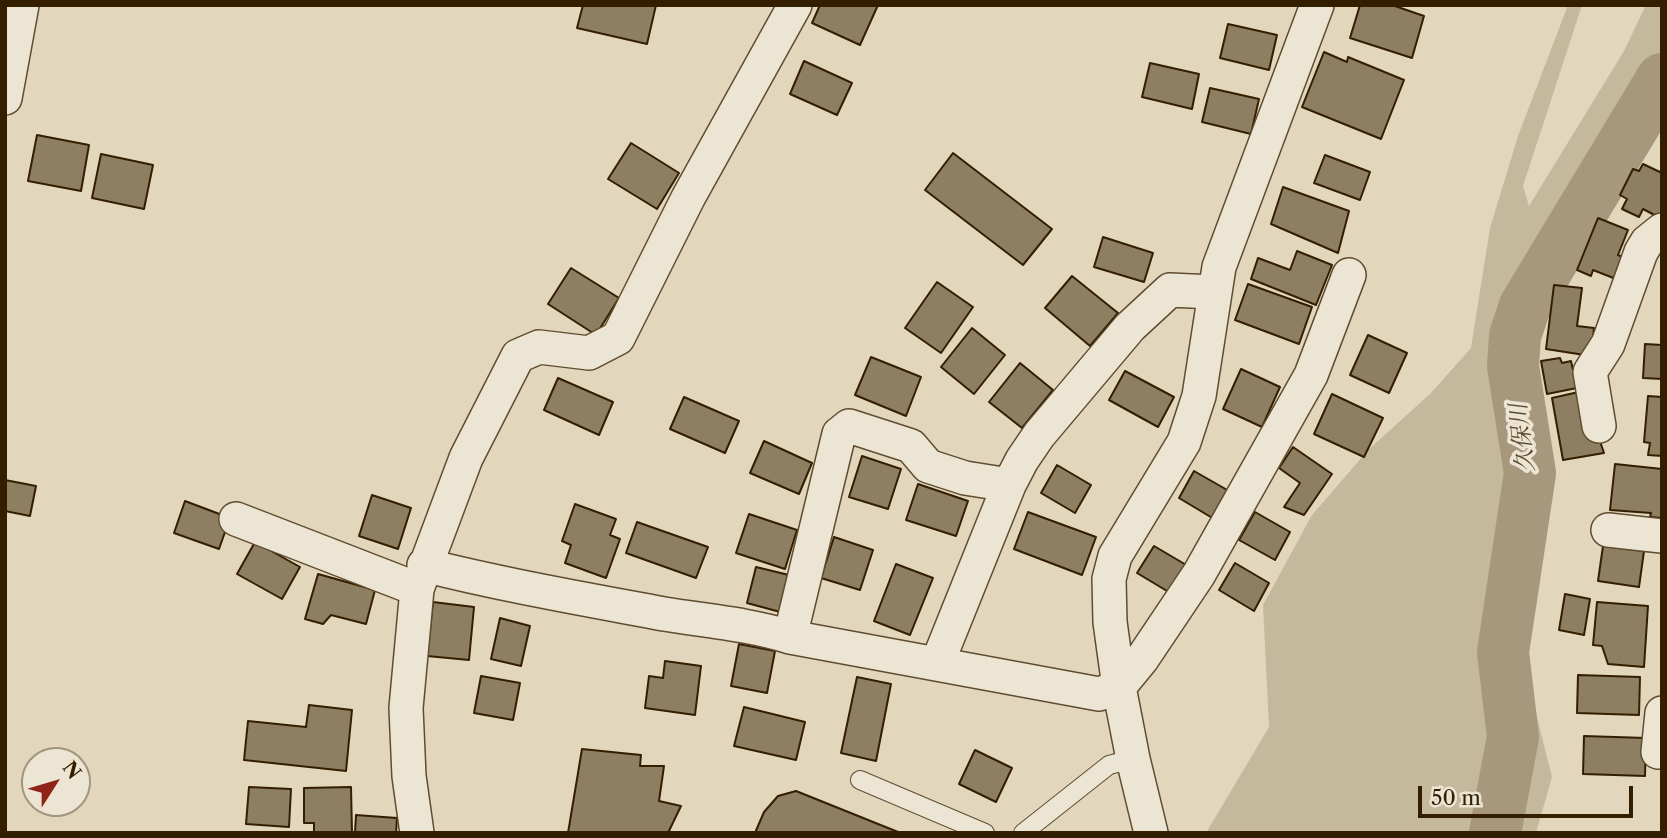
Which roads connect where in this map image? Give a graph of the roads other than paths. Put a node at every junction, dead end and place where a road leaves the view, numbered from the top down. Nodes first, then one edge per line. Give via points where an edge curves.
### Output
1 (22, 5) edge
2 (795, 5) edge
3 (1317, 5) edge
4 (5, 98) edge
5 (1662, 230) edge
6 (1349, 275) dead end
7 (1213, 292) junction
8 (1599, 426) dead end
9 (1009, 485) junction
10 (236, 519) dead end
11 (1608, 530) dead end
12 (1662, 536) edge
13 (420, 577) junction
14 (790, 637) junction
15 (937, 664) junction
16 (1119, 687) junction
17 (1662, 713) edge
18 (1658, 752) dead end
19 (1132, 759) junction
20 (860, 780) dead end
21 (418, 833) edge
22 (985, 833) edge
23 (1023, 833) edge
24 (1151, 833) edge

1 - 4 street
2 - 13 street via 688,198 618,338 589,353 539,346 513,360 466,458
3 - 7 street via 1232,225
5 - 8 street via 1641,252 1608,344 1590,372
6 - 16 street via 1311,375 1199,574
7 - 9 street via 1170,290 1130,327 1039,435
7 - 16 street via 1199,396 1184,442 1115,556 1109,579
9 - 14 street via 928,466 911,446 849,426 839,433
9 - 15 street
10 - 13 street
11 - 12 street
13 - 14 street via 490,582 756,626
13 - 21 street via 406,708 409,776
14 - 15 street
15 - 16 street via 1099,694
16 - 19 street
17 - 18 street
19 - 23 lane via 1109,765
19 - 24 street
20 - 22 lane

